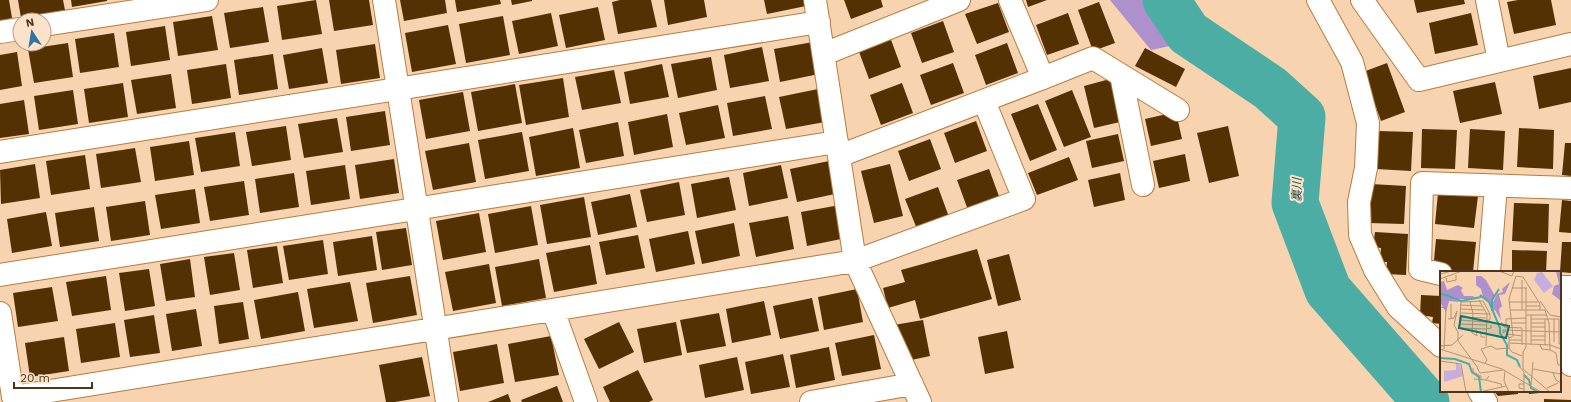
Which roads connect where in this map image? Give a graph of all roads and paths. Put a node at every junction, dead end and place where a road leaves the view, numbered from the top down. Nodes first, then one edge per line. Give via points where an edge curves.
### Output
1 (207, 0) edge
2 (384, 0) edge
3 (815, 0) edge
4 (959, 0) edge
5 (1010, 0) edge
6 (1318, 0) edge
7 (1362, 0) edge
8 (1487, 0) edge
9 (819, 22) junction
10 (52, 24) edge
11 (12, 30) edge
12 (0, 32) edge
13 (1571, 44) edge
14 (824, 54) junction
15 (1499, 61) junction
16 (1122, 75) junction
17 (1043, 78) junction
18 (398, 89) junction
19 (984, 100) junction
20 (1178, 110) dead end
21 (838, 149) junction
22 (0, 152) edge
23 (1143, 185) dead end
24 (1496, 186) junction
25 (1571, 188) edge
26 (417, 209) junction
27 (855, 261) junction
28 (1489, 271) edge
29 (1440, 274) edge
30 (0, 275) edge
31 (1561, 307) edge
32 (553, 310) junction
33 (0, 313) edge
34 (435, 329) junction
35 (1440, 345) edge
36 (1571, 365) edge
37 (1480, 392) edge
38 (916, 393) edge
39 (58, 396) edge
40 (447, 402) edge
41 (586, 402) edge
42 (811, 402) edge
43 (1486, 402) edge

1 - 10 street
2 - 18 street
3 - 9 street
4 - 14 street
5 - 17 street
6 - 35 street via 1352,62 1368,123 1366,168 1359,202 1360,235 1375,270 1398,307
7 - 15 street via 1419,80
8 - 15 street
9 - 14 street
9 - 18 street
11 - 12 street
13 - 15 street
14 - 21 street
16 - 17 street via 1093,58
16 - 20 street
16 - 23 street
17 - 19 street
18 - 22 street
18 - 26 street
19 - 21 street
19 - 27 street via 1024,199
21 - 26 street
21 - 27 street
24 - 25 street
24 - 28 street
24 - 29 street via 1422,183 1420,269
26 - 30 street
26 - 34 street
27 - 32 street
27 - 38 street
31 - 36 street
32 - 34 street
32 - 41 street
33 - 39 street via 13,397
34 - 39 street
34 - 40 street
37 - 43 street
38 - 42 street

